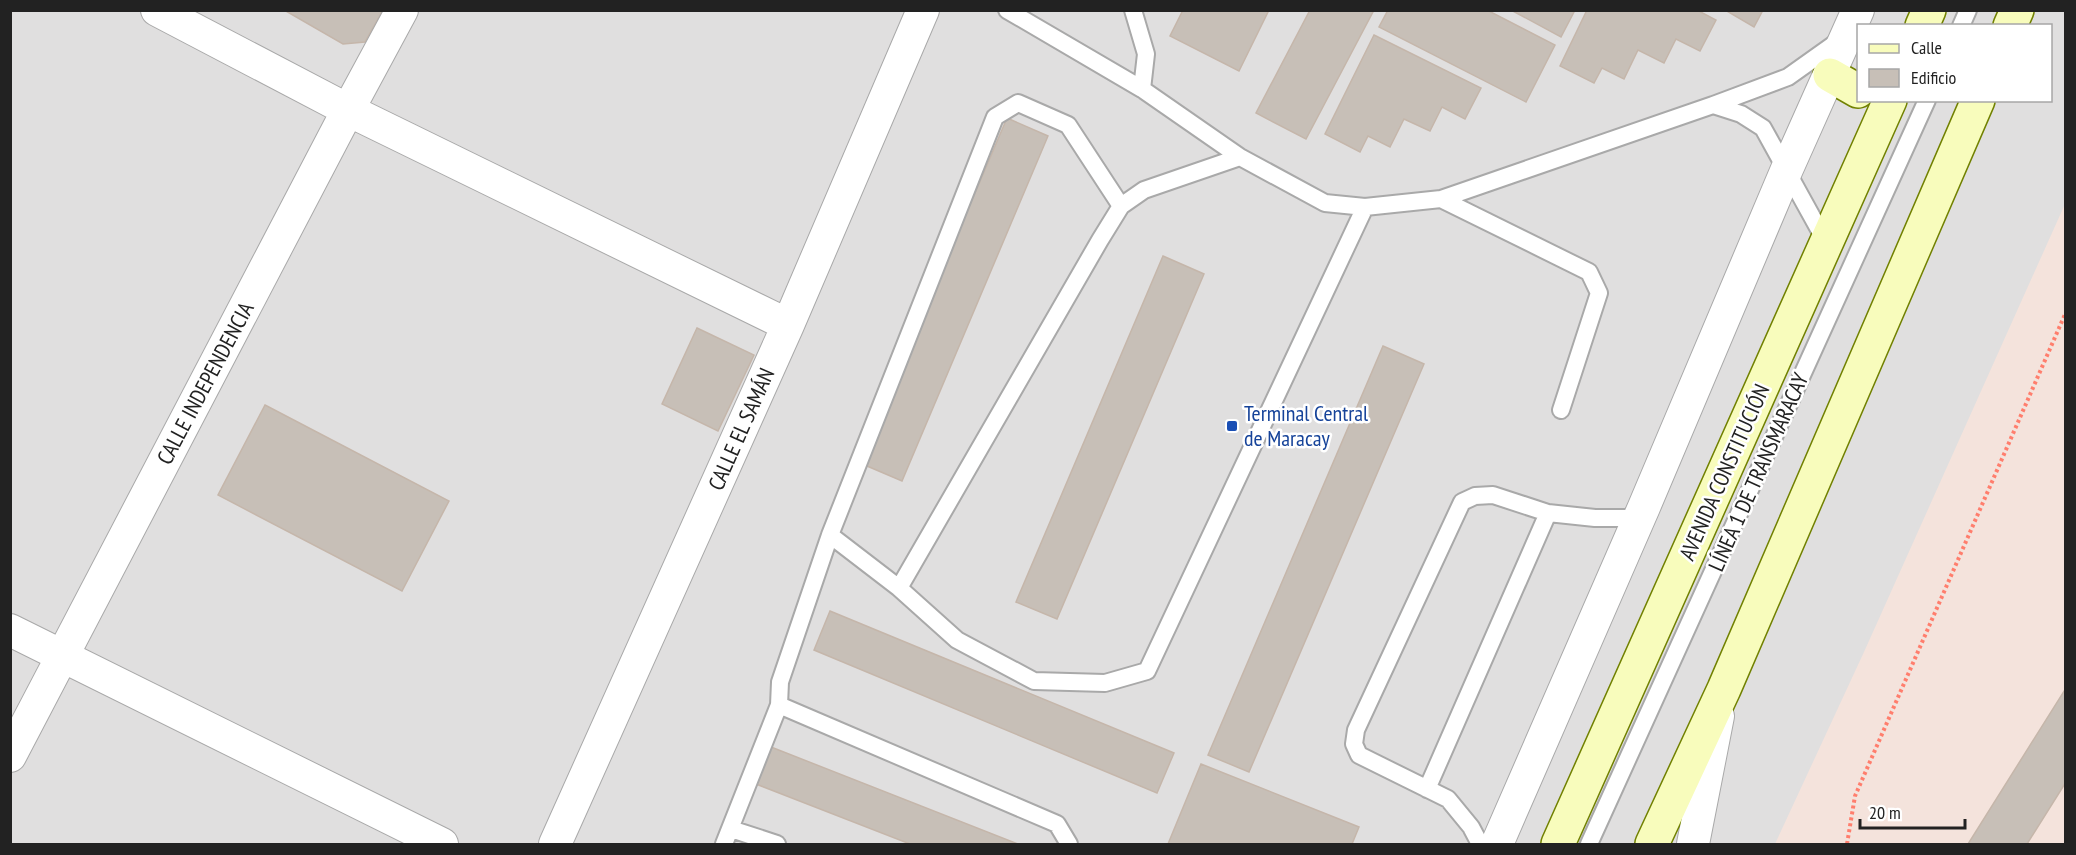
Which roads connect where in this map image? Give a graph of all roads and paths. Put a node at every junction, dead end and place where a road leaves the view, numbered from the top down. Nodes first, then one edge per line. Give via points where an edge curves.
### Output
1 (157, 10) edge
2 (402, 10) edge
3 (923, 10) edge
4 (1007, 10) edge
5 (1133, 10) edge
6 (1929, 10) edge
7 (2017, 10) edge
8 (1852, 23) edge
9 (1923, 24) edge
10 (2011, 24) edge
11 (1830, 75) junction
12 (1142, 89) junction
13 (1857, 90) edge
14 (1926, 102) edge
15 (1977, 102) edge
16 (1884, 103) edge
17 (1713, 105) junction
18 (348, 110) junction
19 (1240, 157) junction
20 (1788, 169) junction
21 (1441, 199) junction
22 (1121, 206) junction
23 (1365, 207) junction
24 (1826, 242) junction
25 (2066, 312) edge
26 (788, 325) junction
27 (1561, 410) dead end
28 (1644, 507) junction
29 (1548, 513) junction
30 (830, 535) junction
31 (899, 588) junction
32 (10, 630) edge
33 (62, 658) junction
34 (1724, 689) junction
35 (779, 705) junction
36 (10, 756) edge
37 (1427, 789) junction
38 (728, 837) edge
39 (442, 844) edge
40 (555, 844) edge
41 (777, 844) edge
42 (1069, 844) edge
43 (1480, 844) edge
44 (1497, 844) edge
45 (1558, 844) edge
46 (1589, 844) edge
47 (1652, 844) edge
48 (1693, 844) edge
49 (1847, 844) edge

1 - 18 street
2 - 18 street, CALLE INDEPENDENCIA
3 - 26 street, CALLE EL SAMÁN
4 - 12 lane
5 - 12 lane via 1146,54
6 - 9 street
7 - 10 street
8 - 11 street
8 - 17 lane via 1788,77
11 - 13 street
11 - 20 street
12 - 19 lane
14 - 46 lane, LÍNEA 1 DE TRANSMARACAY
15 - 34 street
16 - 24 street, AVENIDA CONSTITUCIÓN
17 - 20 lane via 1740,114 1763,128
17 - 21 lane
18 - 26 street
18 - 33 street, CALLE INDEPENDENCIA
19 - 22 lane via 1144,190
19 - 23 lane via 1325,203
20 - 24 lane
20 - 28 street
21 - 23 lane
21 - 27 lane via 1589,272 1599,293
22 - 30 lane via 1068,125 1018,103 995,117
22 - 31 lane
23 - 31 lane via 1147,671 1105,683 1034,681 957,640
24 - 45 street, AVENIDA CONSTITUCIÓN
25 - 49 path via 1855,796
26 - 40 street, CALLE EL SAMÁN
28 - 29 lane via 1628,518
28 - 44 street
29 - 37 lane
29 - 37 lane via 1493,495 1462,502 1356,730 1354,744 1359,755
30 - 31 lane
30 - 35 lane via 780,682
32 - 33 street
33 - 36 street, CALLE INDEPENDENCIA
33 - 39 street
34 - 47 street
34 - 48 street
35 - 38 lane
35 - 42 lane via 1057,824
37 - 43 lane via 1448,800
38 - 41 lane

